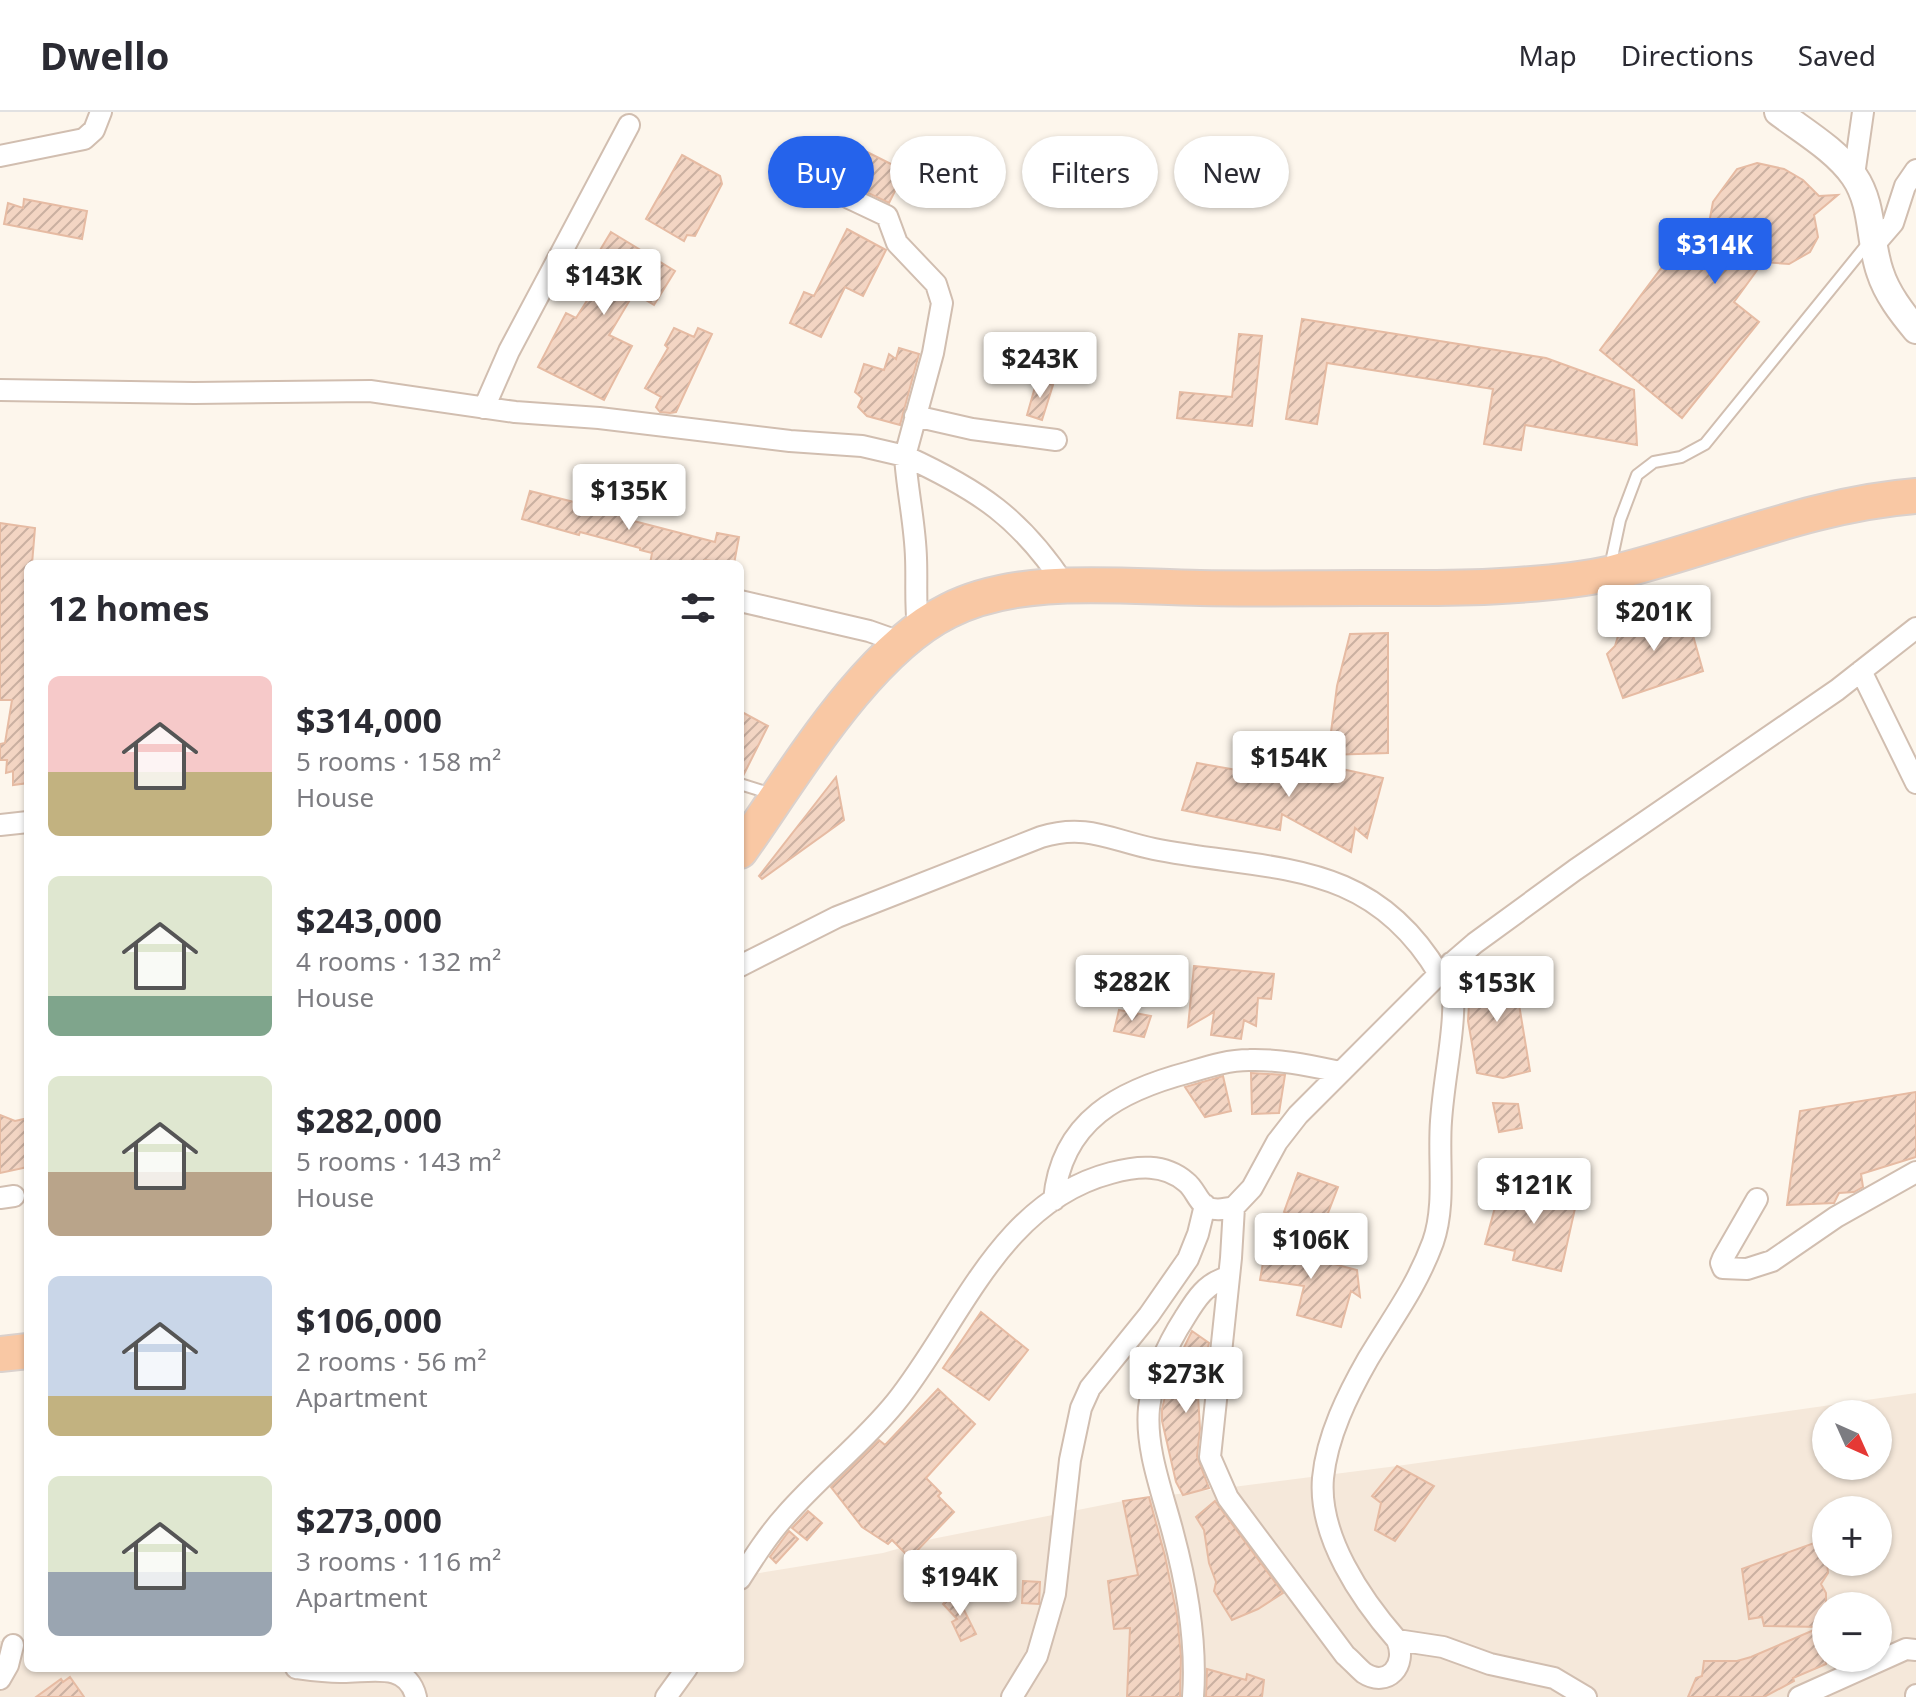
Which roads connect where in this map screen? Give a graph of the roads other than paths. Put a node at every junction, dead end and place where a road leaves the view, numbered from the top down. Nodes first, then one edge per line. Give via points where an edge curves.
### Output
1 (101, 112) edge
2 (1778, 112) edge
3 (1863, 112) edge
4 (629, 125) dead end
5 (0, 156) edge
6 (1916, 170) edge
7 (1854, 175) junction
8 (870, 208) edge
9 (1873, 242) junction
10 (1916, 330) edge
11 (0, 390) edge
12 (484, 408) junction
13 (915, 416) junction
14 (1056, 440) dead end
15 (905, 456) junction
16 (1916, 496) edge
17 (1609, 573) junction
18 (1066, 587) junction
19 (744, 602) edge
20 (1916, 628) edge
21 (910, 635) junction
22 (1861, 671) junction
23 (1916, 783) edge
24 (744, 785) edge
25 (779, 796) junction
26 (24, 822) edge
27 (0, 825) edge
28 (744, 845) edge
29 (744, 964) edge
30 (1445, 969) junction
31 (1340, 1072) junction
32 (1916, 1172) edge
33 (1757, 1199) dead end
34 (1054, 1200) junction
35 (1205, 1205) junction
36 (1234, 1207) junction
37 (1228, 1277) junction
38 (24, 1351) edge
39 (0, 1354) edge
40 (744, 1573) edge
41 (1397, 1640) junction
42 (14, 1644) edge
43 (1916, 1650) edge
44 (356, 1672) edge
45 (684, 1672) edge
46 (0, 1679) edge
47 (416, 1697) edge
48 (666, 1697) edge
49 (1012, 1697) edge
50 (1193, 1697) edge
51 (1586, 1697) edge
52 (1799, 1697) edge

1 - 5 street via 84,139
2 - 7 street
3 - 7 street
4 - 12 street
6 - 9 street via 1893,223
7 - 9 street
8 - 13 street via 887,216 897,243 936,284 942,303
9 - 10 street via 1886,287
9 - 17 lane via 1705,444 1681,457 1654,462 1637,475
11 - 12 street via 370,391
12 - 15 street via 862,446
13 - 14 street
13 - 15 street
15 - 18 street via 997,506 1031,539
15 - 21 street via 914,526
16 - 17 highway via 1810,515
17 - 18 highway via 1485,587
18 - 21 highway via 981,598
19 - 21 street via 869,631
20 - 22 street
21 - 25 highway via 830,725
22 - 23 street
22 - 30 street via 1575,870
24 - 25 lane
25 - 28 highway
26 - 27 street
29 - 30 street via 837,917 1041,837 1073,831 1153,849 1275,866 1331,881 1374,904
30 - 31 street
30 - 41 street via 1454,990 1454,1028 1441,1119 1434,1237 1411,1293 1357,1378 1335,1429 1323,1480 1327,1517 1342,1561 1358,1592
31 - 34 street via 1235,1061 1127,1092 1079,1132 1060,1170
31 - 36 street via 1284,1132 1252,1188
32 - 33 street via 1772,1261 1747,1269 1723,1268 1723,1258
34 - 35 street via 1108,1173 1154,1167 1185,1182
34 - 40 street via 1001,1248 895,1402 786,1515
35 - 36 street
35 - 49 street via 1188,1259 1090,1388 1081,1408 1055,1594 1037,1656
36 - 37 street
37 - 41 street via 1210,1457 1228,1498 1364,1673 1382,1676 1395,1670 1402,1653
37 - 50 street via 1201,1293 1177,1331 1154,1379 1149,1410 1151,1449 1191,1629
38 - 39 highway
41 - 51 street via 1443,1647 1554,1678
42 - 46 street
43 - 52 street via 1906,1649
44 - 47 street via 395,1673 409,1680
45 - 48 street

